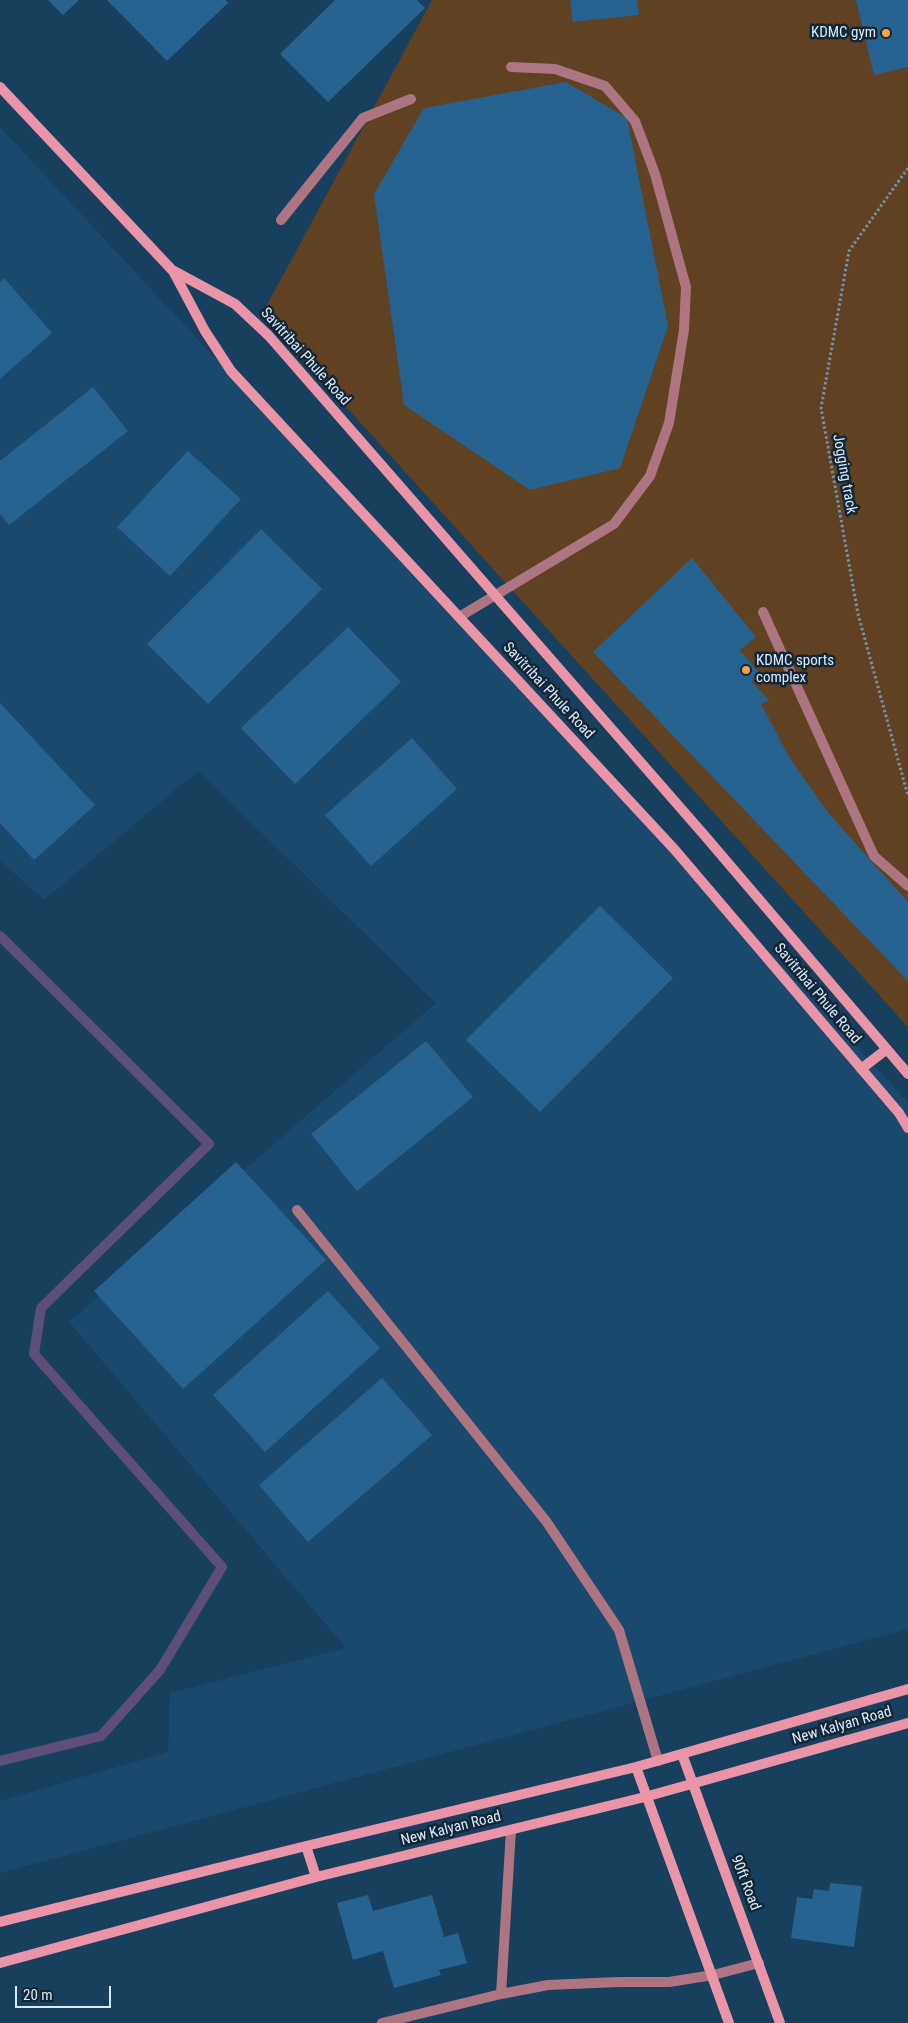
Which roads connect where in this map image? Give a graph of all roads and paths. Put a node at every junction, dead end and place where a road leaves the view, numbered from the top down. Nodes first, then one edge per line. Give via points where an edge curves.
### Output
1 (511, 66) dead end
2 (0, 87) edge
3 (411, 99) dead end
4 (908, 168) edge
5 (281, 220) dead end
6 (173, 270) junction
7 (495, 594) junction
8 (763, 612) dead end
9 (459, 617) junction
10 (908, 796) edge
11 (908, 886) edge
12 (887, 1049) junction
13 (861, 1069) junction
14 (908, 1074) edge
15 (908, 1128) edge
16 (297, 1210) dead end
17 (908, 1689) edge
18 (908, 1723) edge
19 (682, 1754) junction
20 (658, 1761) junction
21 (636, 1767) junction
22 (691, 1784) junction
23 (645, 1797) junction
24 (511, 1830) junction
25 (306, 1846) junction
26 (316, 1877) junction
27 (0, 1922) edge
28 (0, 1963) edge
29 (759, 1963) junction
30 (712, 1976) junction
31 (501, 1994) junction
32 (382, 2023) edge
33 (729, 2023) edge
34 (780, 2023) edge

1 - 7 street via 556,69 606,86 635,121 655,174 686,295 684,330 669,423 650,476 614,524
2 - 6 street, Savitribai Phule Road
3 - 5 street via 363,118
4 - 10 path, Jogging track via 849,251 821,408 858,614
6 - 7 street, Savitribai Phule Road via 236,304 269,336
6 - 9 street, Savitribai Phule Road via 205,331 231,370
7 - 9 street
7 - 12 street, Savitribai Phule Road
8 - 11 street via 874,856
9 - 13 street, Savitribai Phule Road via 675,850
12 - 13 street
12 - 14 street, Savitribai Phule Road
13 - 15 street, Savitribai Phule Road via 899,1112
16 - 20 street via 546,1521 619,1630
17 - 19 street, New Kalyan Road
18 - 22 street, New Kalyan Road
19 - 20 street, New Kalyan Road
19 - 22 street, 90ft Road
20 - 21 street, New Kalyan Road
21 - 23 street
21 - 25 street, New Kalyan Road
22 - 23 street, New Kalyan Road
22 - 29 street, 90ft Road
23 - 24 street, New Kalyan Road
23 - 30 street
24 - 26 street, New Kalyan Road
24 - 31 street
25 - 26 street
25 - 27 street, New Kalyan Road
26 - 28 street, New Kalyan Road
29 - 30 street
29 - 34 street, 90ft Road
30 - 31 street via 669,1982 548,1985
30 - 33 street
31 - 32 street

